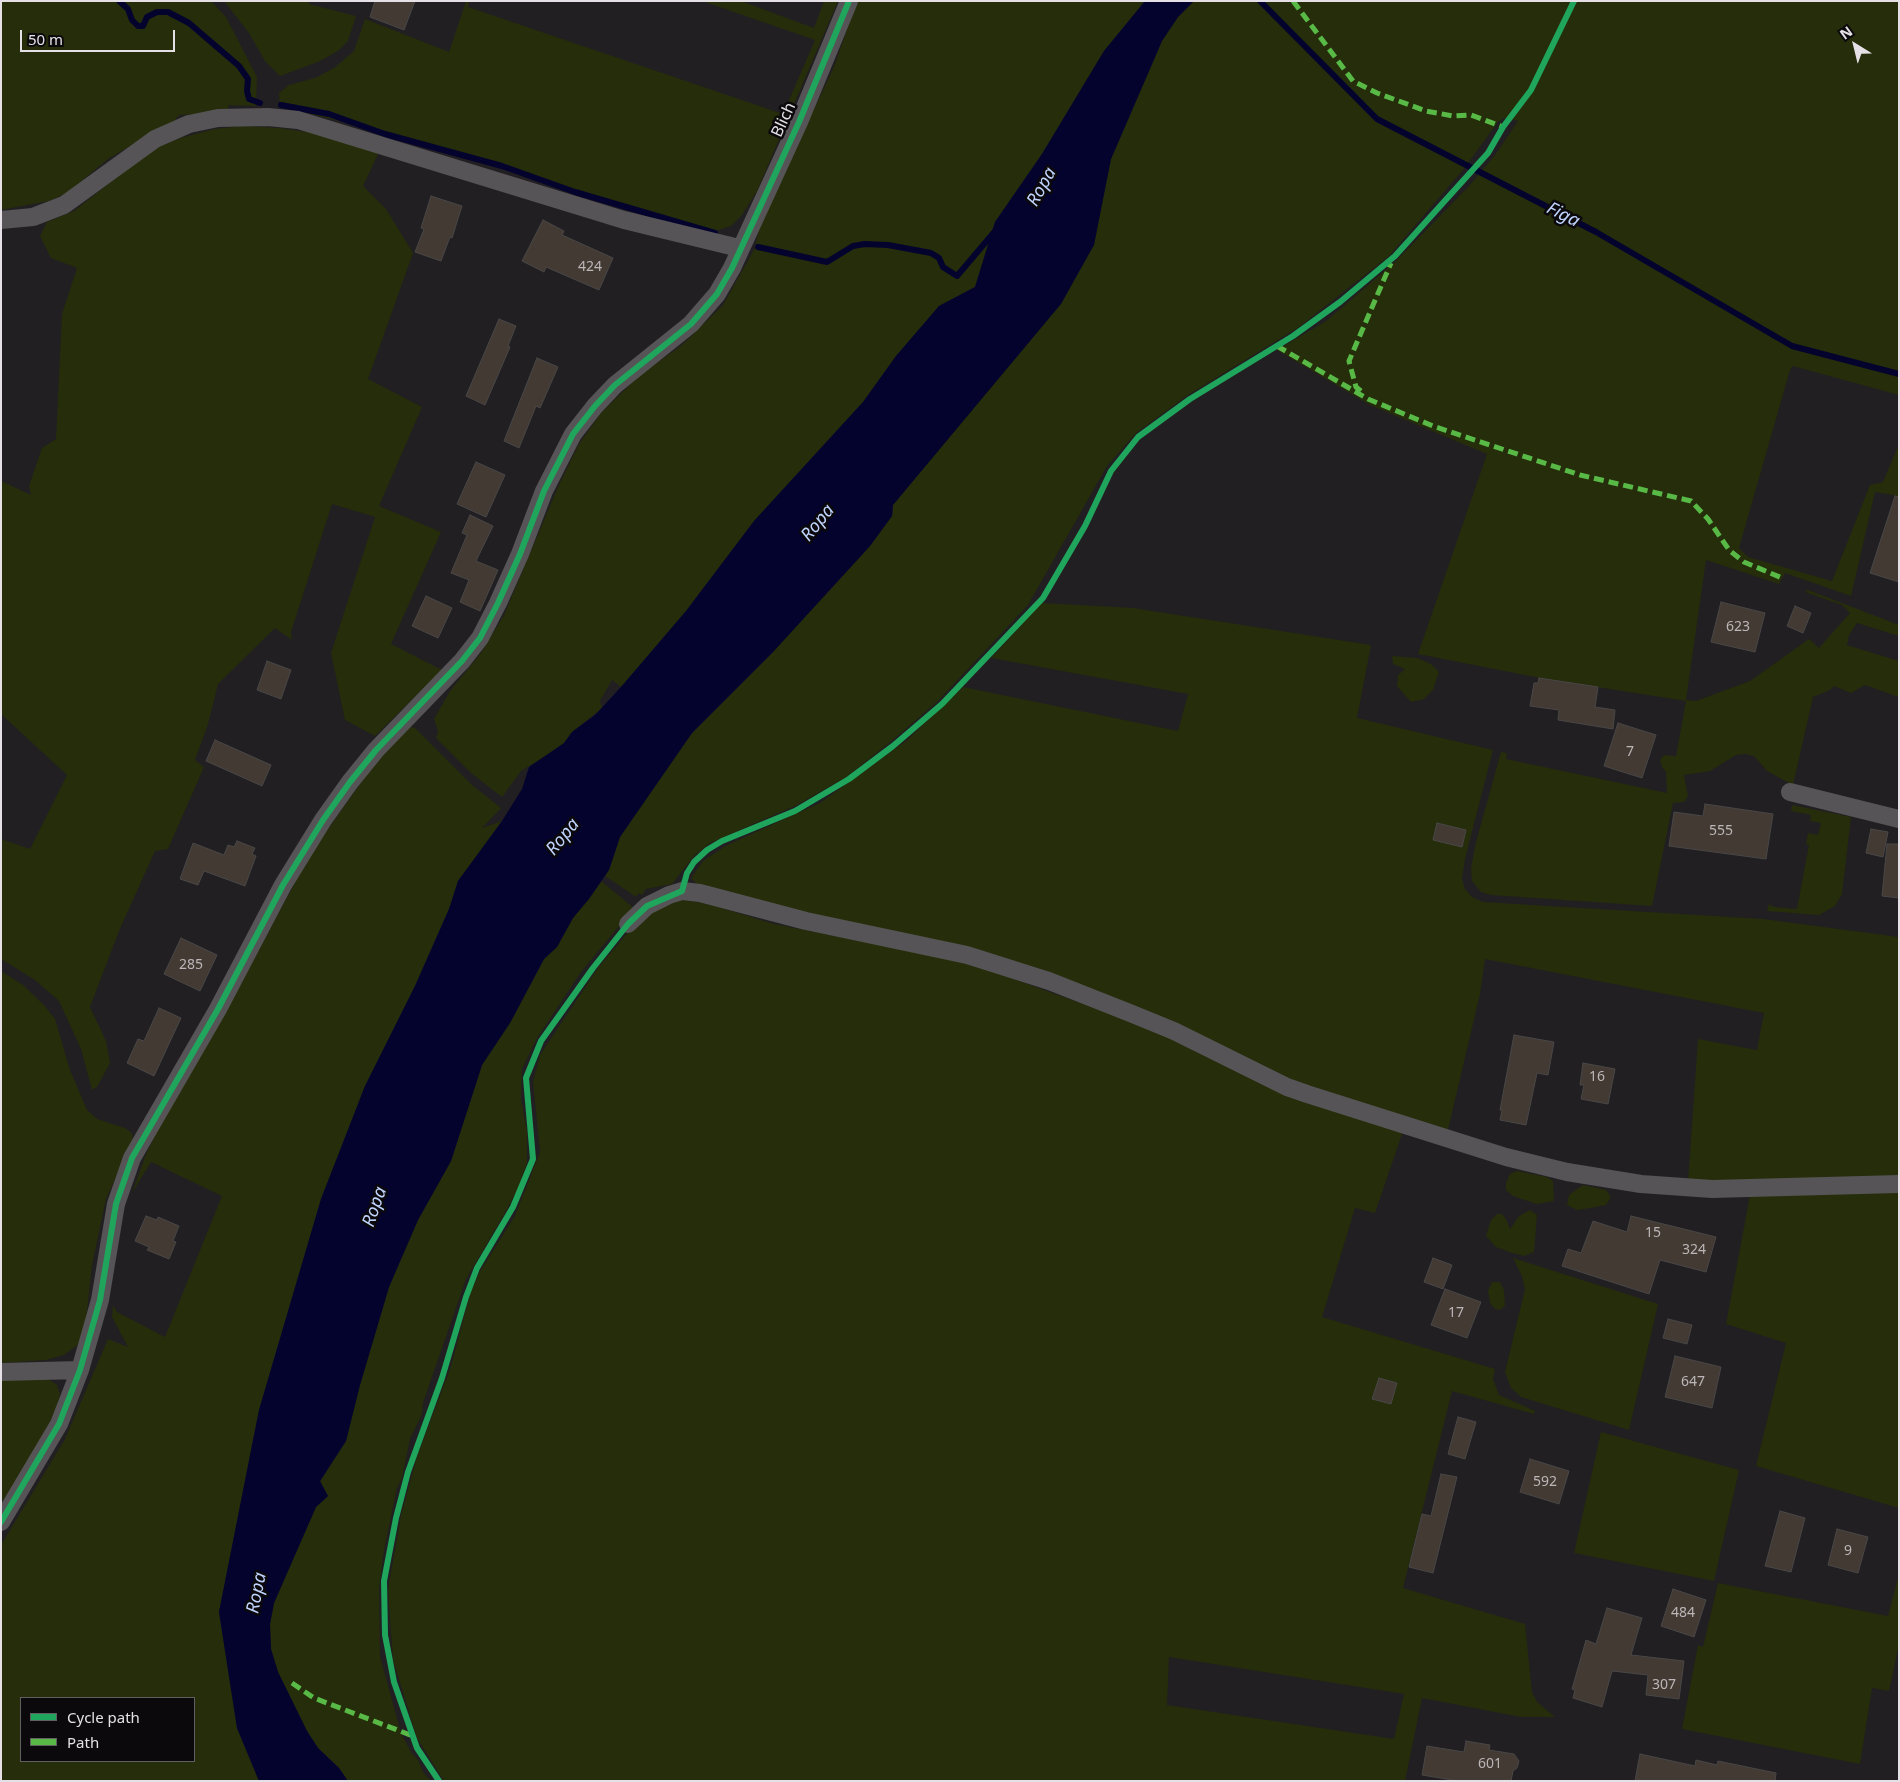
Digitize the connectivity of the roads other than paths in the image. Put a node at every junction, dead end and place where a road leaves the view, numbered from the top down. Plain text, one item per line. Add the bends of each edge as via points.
1 (849, 1) edge
2 (1, 220) edge
3 (739, 248) junction
4 (1790, 792) dead end
5 (1899, 819) edge
6 (628, 924) dead end
7 (1899, 1184) edge
8 (80, 1370) junction
9 (1, 1372) edge
10 (1, 1522) edge

1 - 3 street, Blich via 799,122
2 - 3 street via 33,217 64,205 155,139 189,124 218,118 268,117 298,120 624,220
3 - 8 street, Blich via 717,294 695,320 615,385 573,434 544,491 502,595 480,638 350,782 283,885 218,1009 132,1158 116,1204 100,1300
4 - 5 street
6 - 7 street via 647,906 669,895 682,891 700,892 806,921 967,955 1049,982 1174,1031 1306,1094 1506,1157 1567,1172 1641,1184 1712,1189
8 - 9 street
8 - 10 street, Blich via 59,1424

